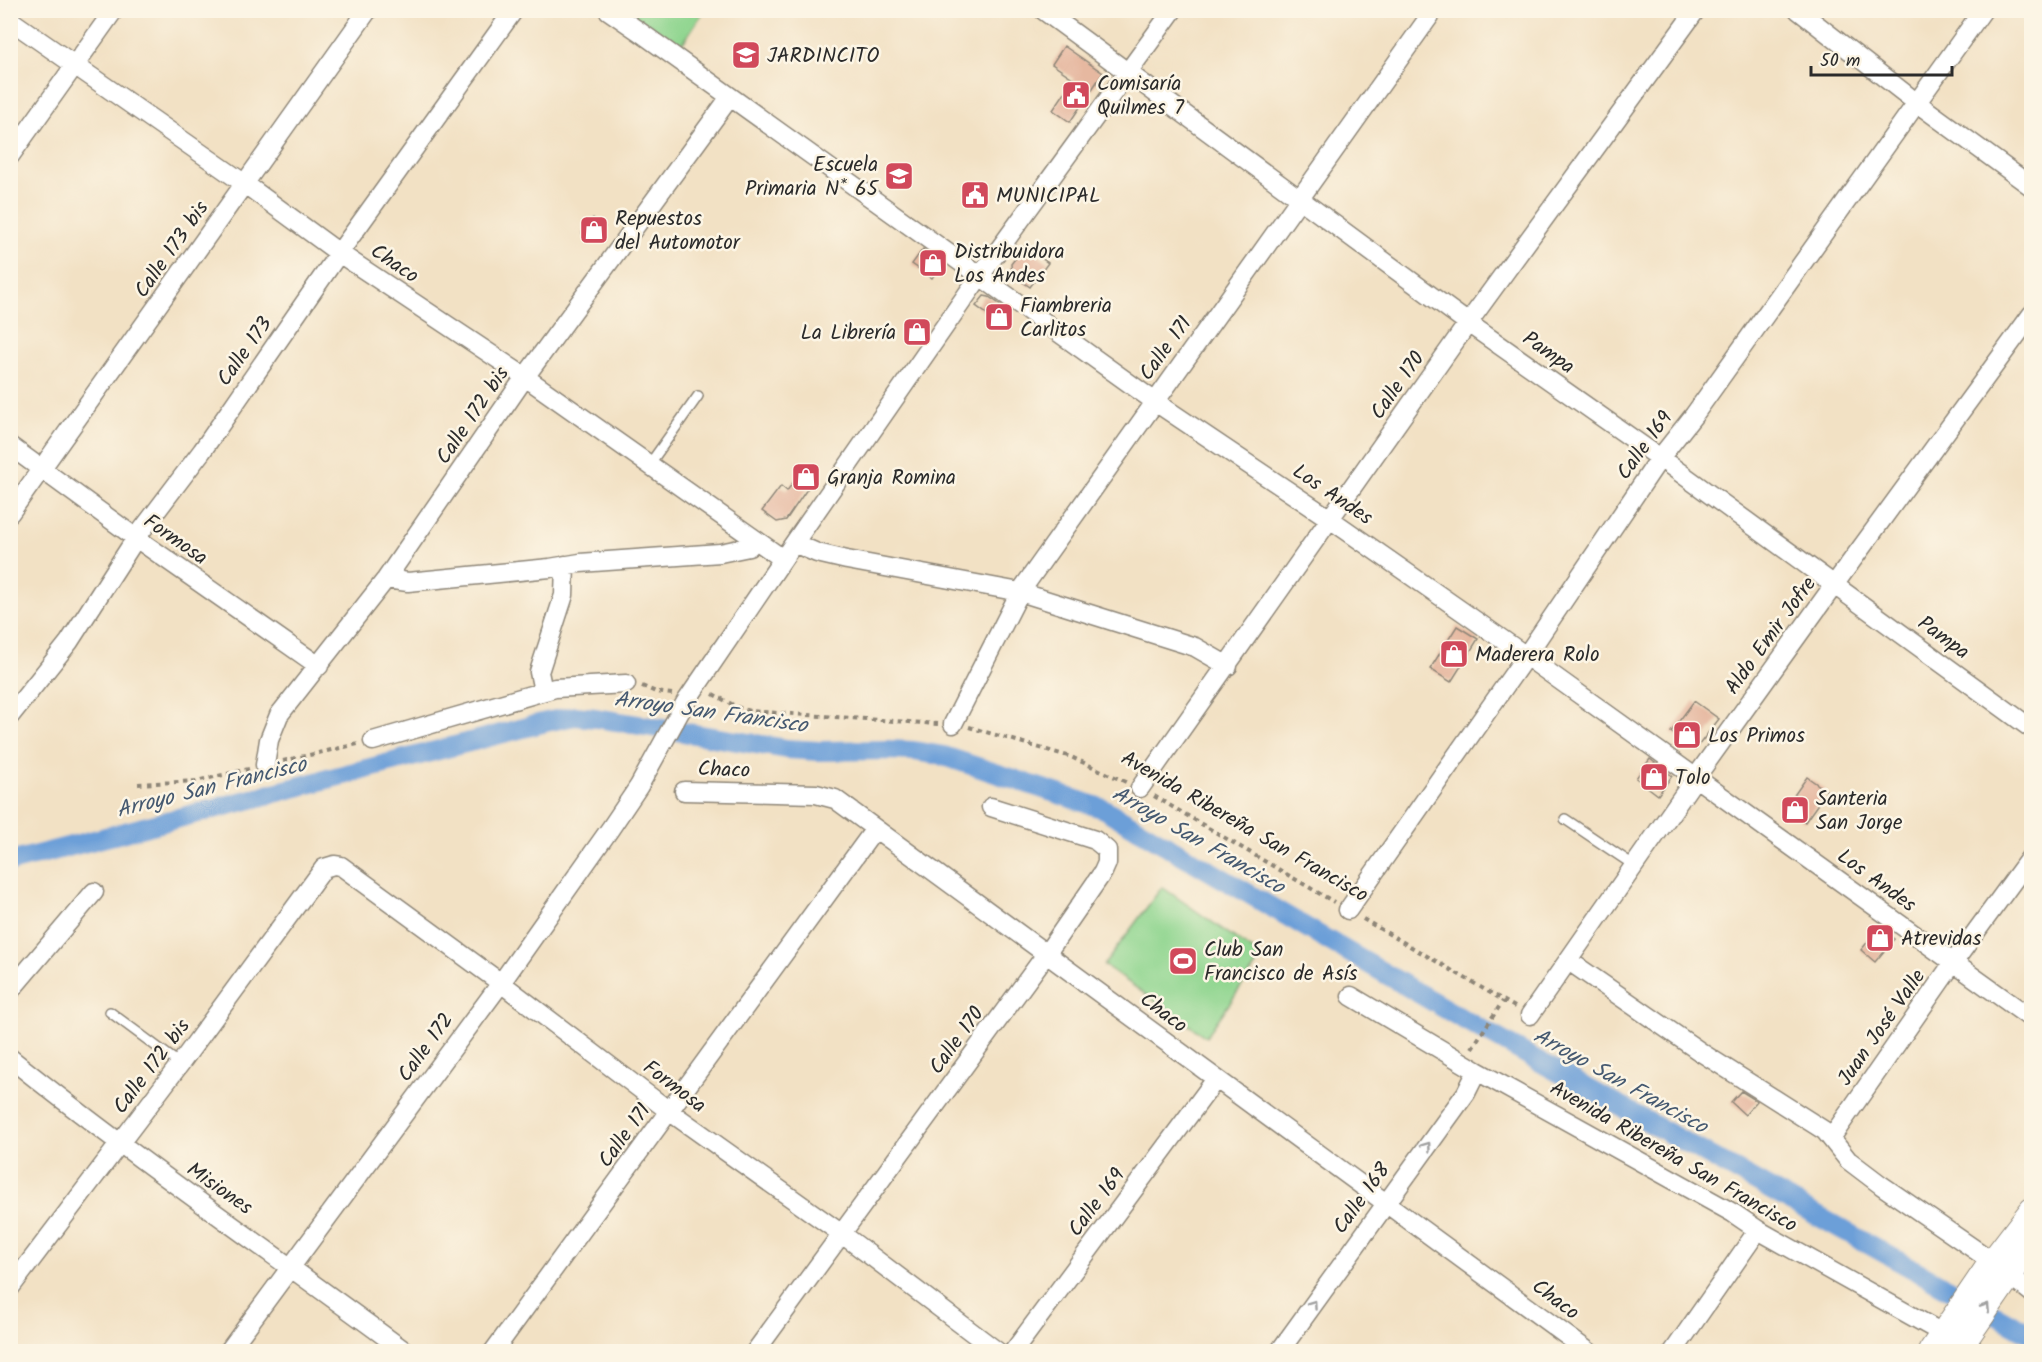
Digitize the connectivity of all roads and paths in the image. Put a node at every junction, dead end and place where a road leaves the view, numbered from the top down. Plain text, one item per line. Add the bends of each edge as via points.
1 (114, 10) edge
2 (368, 10) edge
3 (514, 10) edge
4 (608, 10) edge
5 (1043, 10) edge
6 (1173, 10) edge
7 (1434, 10) edge
8 (1695, 10) edge
9 (1798, 10) edge
10 (1983, 10) edge
11 (10, 20) edge
12 (75, 66) junction
13 (1129, 73) junction
14 (730, 97) junction
15 (1917, 103) junction
16 (10, 156) edge
17 (245, 184) junction
18 (2031, 187) edge
19 (1300, 198) junction
20 (339, 253) junction
21 (979, 277) junction
22 (2031, 314) edge
23 (1468, 323) junction
24 (525, 377) junction
25 (698, 396) dead end
26 (1154, 401) junction
27 (10, 446) edge
28 (1660, 458) junction
29 (649, 465) junction
30 (43, 469) junction
31 (10, 513) edge
32 (1330, 519) junction
33 (136, 538) junction
34 (756, 540) junction
35 (794, 543) junction
36 (783, 559) junction
37 (564, 565) junction
38 (387, 579) junction
39 (1834, 585) junction
40 (1020, 592) junction
41 (1526, 656) junction
42 (319, 666) junction
43 (1228, 666) junction
44 (626, 684) joint
45 (697, 685) junction
46 (543, 691) junction
47 (680, 699) junction
48 (10, 716) edge
49 (953, 724) junction
50 (2031, 729) edge
51 (373, 741) dead end
52 (265, 765) dead end
53 (1696, 777) junction
54 (1140, 788) junction
55 (684, 791) dead end
56 (991, 807) dead end
57 (1565, 819) dead end
58 (875, 829) junction
59 (2031, 855) edge
60 (1635, 866) junction
61 (324, 868) joint
62 (93, 892) dead end
63 (1348, 910) junction
64 (1047, 953) junction
65 (1569, 961) junction
66 (1953, 963) junction
67 (501, 983) junction
68 (10, 992) edge
69 (1351, 996) dead end
70 (1503, 1001) junction
71 (110, 1012) dead end
72 (1530, 1015) joint
73 (2031, 1019) edge
74 (1470, 1051) dead end
75 (10, 1058) edge
76 (180, 1064) junction
77 (1477, 1071) junction
78 (1216, 1079) junction
79 (669, 1111) junction
80 (1831, 1138) junction
81 (120, 1144) junction
82 (1386, 1201) junction
83 (2031, 1211) edge
84 (1758, 1230) junction
85 (842, 1234) junction
86 (2031, 1242) edge
87 (291, 1267) junction
88 (1998, 1272) junction
89 (10, 1288) edge
90 (2031, 1293) edge
91 (1955, 1342) edge
92 (228, 1352) edge
93 (406, 1352) edge
94 (493, 1352) edge
95 (755, 1352) edge
96 (998, 1352) edge
97 (1013, 1352) edge
98 (1279, 1352) edge
99 (1589, 1352) edge
100 (1674, 1352) edge

1 - 12 street
2 - 17 street, Calle 173 bis
3 - 20 street, Calle 173
4 - 14 street, Los Andes
5 - 13 street, Pampa
6 - 13 street, Calle 172
7 - 19 street, Calle 171
8 - 23 street, Calle 170
9 - 15 street
10 - 15 street, Calle 169
11 - 12 street, Chaco
12 - 16 street
12 - 17 street, Chaco
13 - 19 street, Pampa
13 - 21 street, Calle 172
14 - 21 street, Los Andes
14 - 24 street, Calle 172 bis
15 - 18 street
15 - 28 street, Calle 169
17 - 20 street, Chaco
17 - 30 street, Calle 173 bis
19 - 23 street, Pampa
19 - 26 street, Calle 171
20 - 24 street, Chaco
20 - 33 street, Calle 173 via 202,451
21 - 26 street, Los Andes
21 - 35 street, Calle 172
22 - 39 street, Aldo Emir Jofre
23 - 28 street, Pampa
23 - 32 street, Calle 170
24 - 29 street, Chaco
24 - 38 street, Calle 172 bis
25 - 29 lane
26 - 32 street, Los Andes
26 - 40 street, Calle 171
27 - 30 street, Formosa
28 - 39 street, Pampa
28 - 41 street, Calle 169
29 - 34 street, Chaco
30 - 31 street, Calle 173 bis
30 - 33 street, Formosa
32 - 41 street, Los Andes
32 - 43 street, Calle 170
33 - 42 street, Formosa
33 - 48 street, Calle 173 via 69,642
34 - 36 street, Chaco
34 - 37 street via 749,547 720,553
35 - 36 street, Calle 172
35 - 40 street via 847,560
36 - 45 street, Calle 172
37 - 38 street via 408,582
37 - 46 street via 564,595 539,672
38 - 42 street, Calle 172 bis
39 - 50 street, Pampa
39 - 53 street, Aldo Emir Jofre
40 - 43 street via 1195,647
40 - 49 street, Calle 171
41 - 53 street, Los Andes
41 - 63 street, Calle 169
42 - 52 street, Calle 172 bis via 275,723
43 - 54 street, Calle 170
44 - 46 street
44 - 47 path
45 - 47 street, Calle 172
45 - 49 path, Avenida Ribereña San Francisco via 749,711
46 - 51 street
47 - 67 street, Calle 172 via 651,764
49 - 54 path, Avenida Ribereña San Francisco via 1071,757
53 - 60 street, Aldo Emir Jofre
53 - 66 street, Los Andes
54 - 63 path, Avenida Ribereña San Francisco
55 - 58 street, Chaco via 825,795
56 - 64 street, Calle 170 via 1095,840 1107,849 1103,872
57 - 60 lane
58 - 64 street, Chaco
58 - 79 street, Calle 171
59 - 66 street, Juan José Valle
60 - 65 street, Aldo Emir Jofre
61 - 67 street, Formosa via 341,866
61 - 76 street, Calle 172 bis
62 - 68 street
63 - 70 path, Avenida Ribereña San Francisco
64 - 78 street, Chaco
64 - 85 street, Calle 170
65 - 72 street, Aldo Emir Jofre
65 - 80 street via 1702,1053 1826,1131
66 - 73 street, Los Andes
66 - 80 street, Juan José Valle
67 - 79 street, Formosa
67 - 87 street, Calle 172
69 - 77 street, Avenida Ribereña San Francisco
70 - 72 path, Avenida Ribereña San Francisco
70 - 74 path
71 - 76 lane
75 - 81 street, Misiones
76 - 81 street, Calle 172 bis
82 -> 77 street, Calle 168 via 1466,1093
77 - 84 street, Avenida Ribereña San Francisco via 1733,1212
78 - 82 street, Chaco
78 - 97 street, Calle 169
79 - 85 street, Formosa
79 - 94 street, Calle 171
80 - 88 street via 1848,1160
81 - 87 street, Misiones
81 - 89 street, Calle 172 bis
98 -> 82 street, Calle 168
82 - 99 street, Chaco
83 - 88 main road
84 - 91 street, Avenida Ribereña San Francisco
84 - 100 street
85 - 95 street, Calle 170
85 - 96 street, Formosa
86 - 88 main road
87 - 92 street, Calle 172
87 - 93 street, Misiones
88 - 90 street
88 - 91 main road

